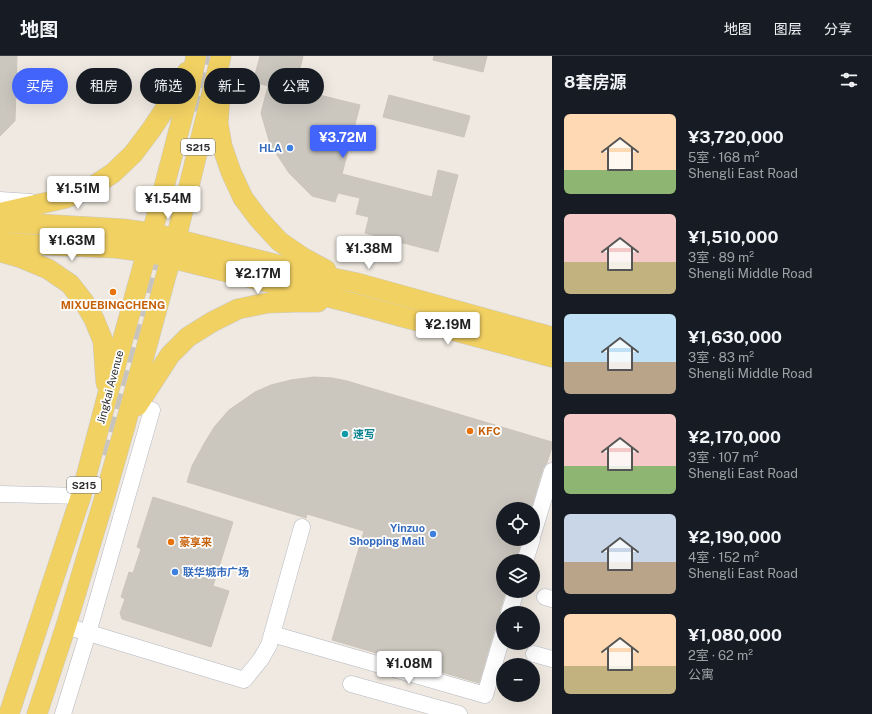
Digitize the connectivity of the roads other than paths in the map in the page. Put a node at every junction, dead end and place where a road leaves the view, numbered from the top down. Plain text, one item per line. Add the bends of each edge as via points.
1 (196, 56) edge
2 (222, 56) edge
3 (0, 200) edge
4 (45, 203) junction
5 (0, 213) edge
6 (0, 223) edge
7 (152, 233) junction
8 (0, 242) edge
9 (173, 248) junction
10 (0, 252) edge
11 (147, 252) junction
12 (357, 283) junction
13 (352, 303) junction
14 (552, 337) edge
15 (552, 357) edge
16 (107, 397) junction
17 (152, 410) dead end
18 (125, 426) junction
19 (552, 471) edge
20 (0, 494) edge
21 (81, 496) junction
22 (540, 511) edge
23 (302, 527) dead end
24 (66, 626) junction
25 (88, 633) junction
26 (272, 634) junction
27 (498, 650) edge
28 (534, 654) dead end
29 (552, 659) edge
30 (351, 684) dead end
31 (9, 714) edge
32 (37, 714) edge
33 (63, 714) edge
34 (459, 714) edge

1 - 4 main road via 167,106 133,154 113,173 89,189
1 - 7 main road, Jingkai Avenue / S215
2 - 9 main road, S215
2 - 12 main road via 218,123 222,146 243,198 279,241 324,269
3 - 4 street
4 - 5 main road
6 - 7 main road via 123,229
7 - 9 main road
7 - 11 main road, Jingkai Avenue / S215
8 - 11 main road
9 - 11 main road
9 - 12 main road
9 - 13 main road
9 - 18 main road, S215
10 - 16 main road via 48,269 70,284 84,302 103,341
11 - 16 main road, Jingkai Avenue / S215
12 - 14 main road
13 - 15 main road
13 - 18 main road via 267,303 238,309 212,322 188,337 170,355
16 - 21 main road, Jingkai Avenue / S215
17 - 25 street
18 - 24 main road, S215
19 - 22 street
20 - 21 street
21 - 31 main road, Jingkai Avenue / S215
23 - 26 street
24 - 25 street
24 - 32 main road, S215
25 - 26 street via 244,680 261,659
25 - 33 street
26 - 27 street via 485,696
28 - 29 street
30 - 34 street

